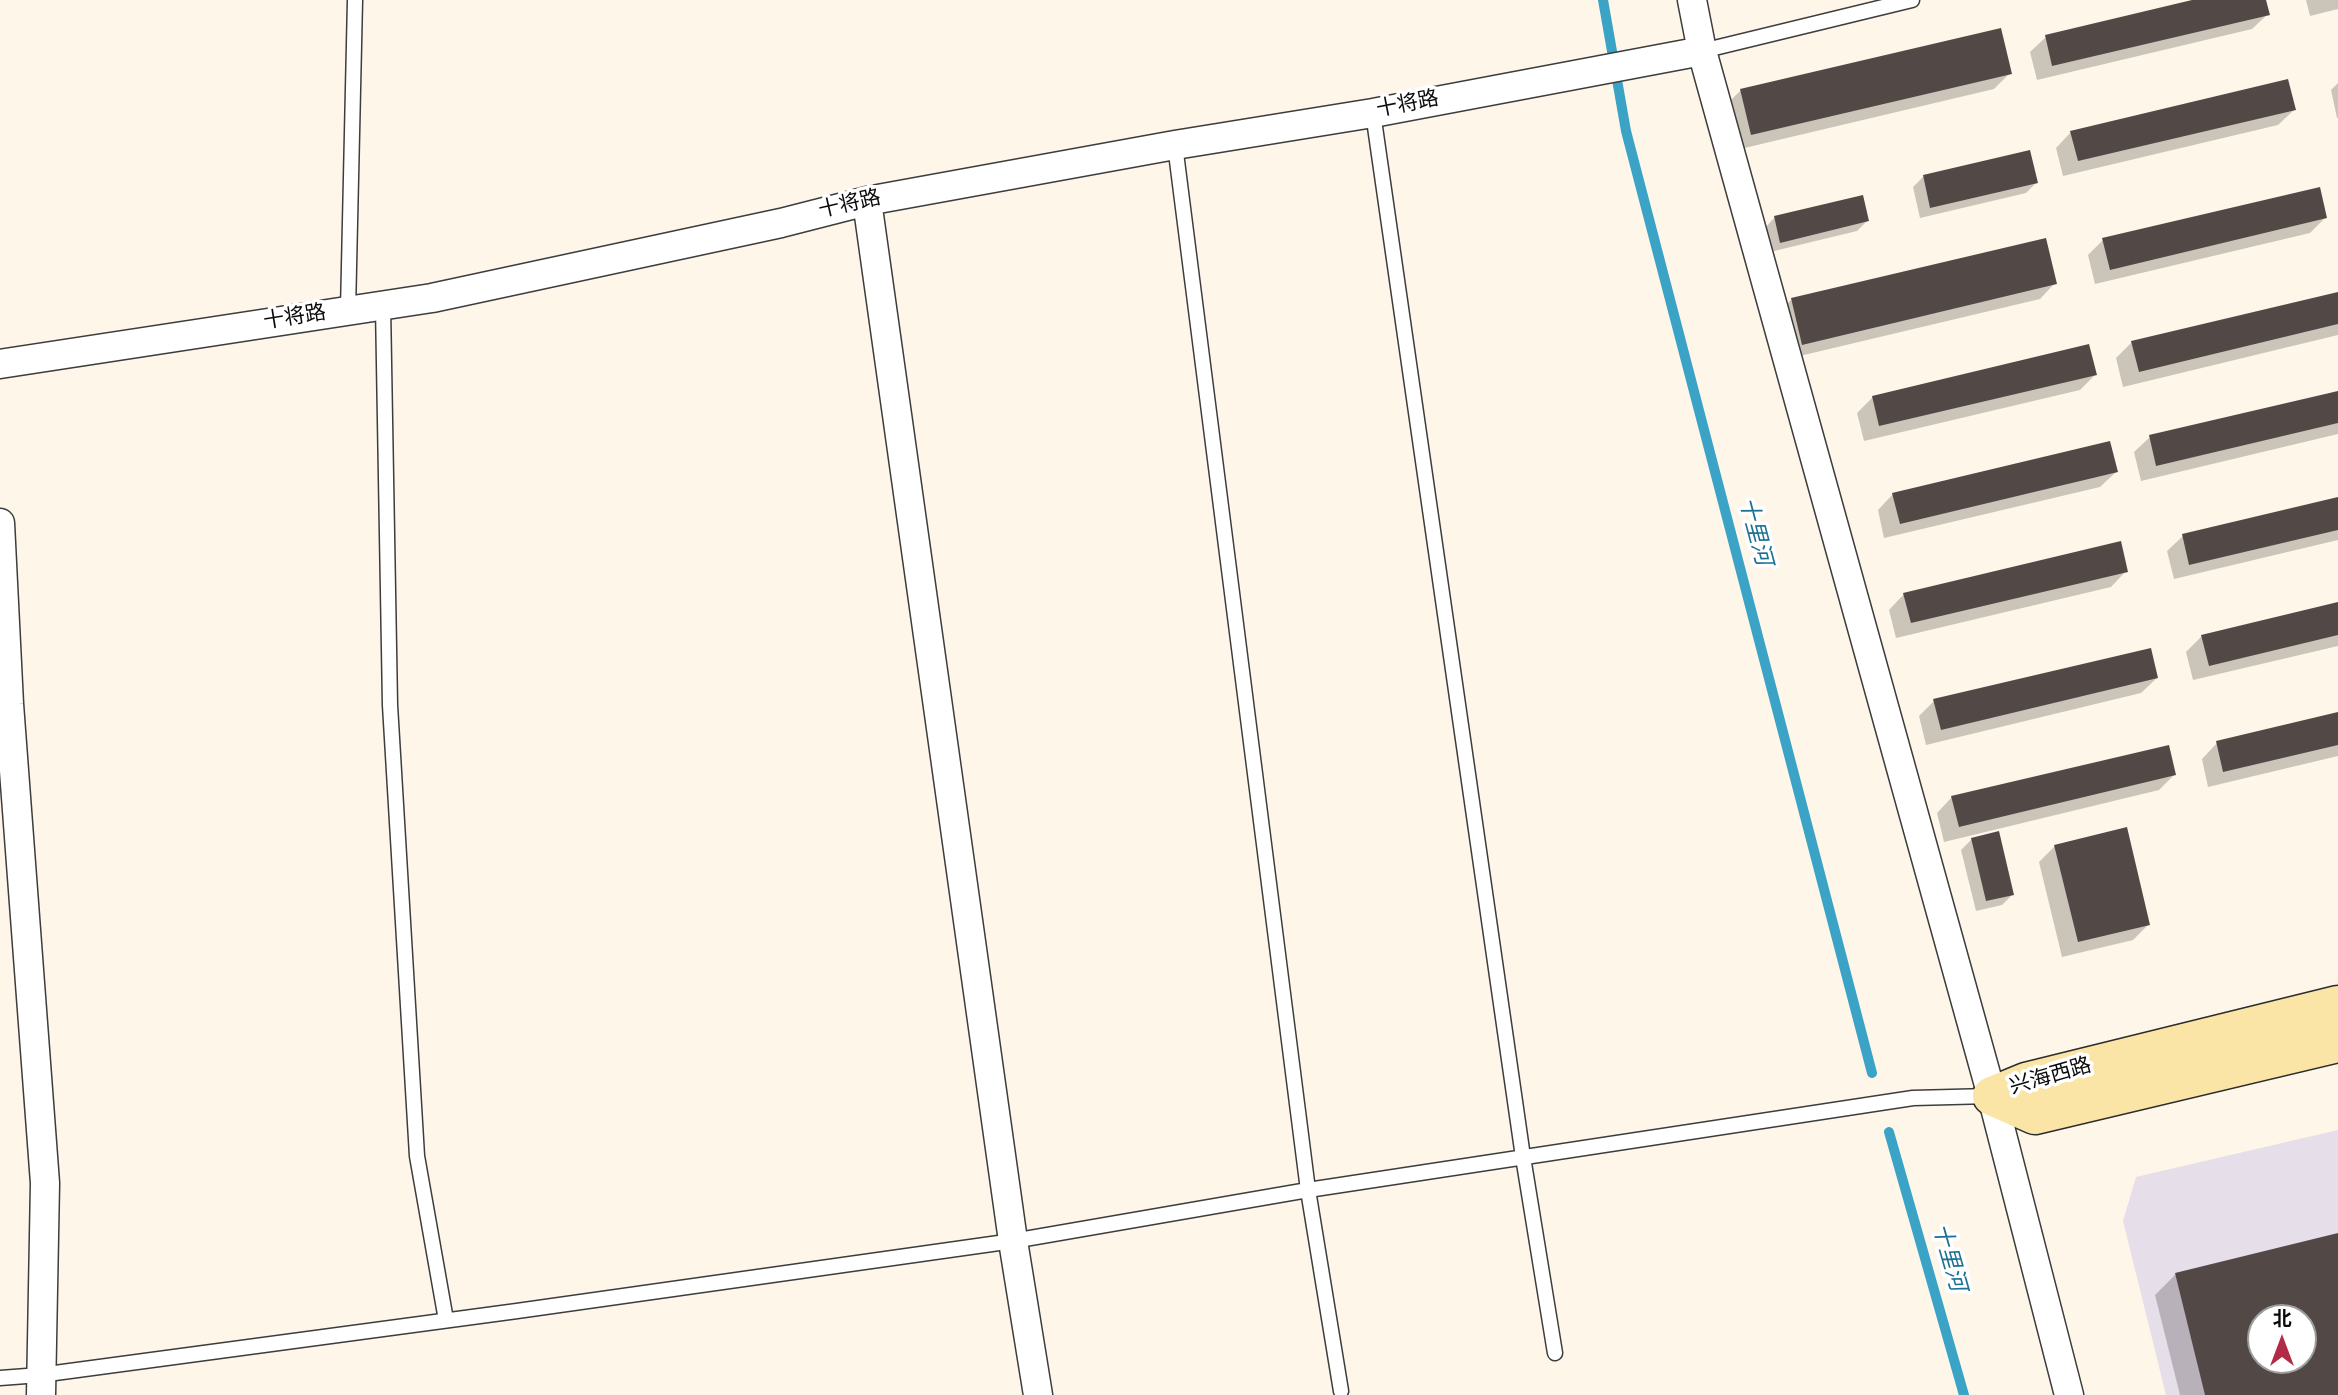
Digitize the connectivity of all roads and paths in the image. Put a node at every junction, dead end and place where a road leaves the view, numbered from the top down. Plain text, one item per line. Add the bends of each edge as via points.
1 (355, 0) edge
2 (1692, 0) edge
3 (1912, 0) edge
4 (1702, 51) junction
5 (1373, 113) junction
6 (1175, 145) junction
7 (867, 201) junction
8 (383, 306) junction
9 (348, 311) junction
10 (0, 364) edge
11 (0, 523) edge
12 (2338, 1005) edge
13 (2338, 1042) edge
14 (1992, 1096) junction
15 (1523, 1157) junction
16 (1308, 1190) junction
17 (1013, 1241) junction
18 (446, 1320) junction
19 (1555, 1353) dead end
20 (0, 1378) edge
21 (40, 1385) edge
22 (1341, 1391) dead end
23 (1038, 1395) edge
24 (2069, 1395) edge

1 - 9 lane
2 - 4 street
3 - 4 lane
4 - 5 street, 十将路
4 - 14 street
5 - 6 street, 十将路
5 - 15 lane
6 - 7 street, 十将路
6 - 16 lane
7 - 8 street, 十将路
7 - 17 street
8 - 9 street, 十将路
8 - 18 lane via 390,705 417,1156
9 - 10 street, 十将路
11 - 21 street via 45,1183
12 - 14 main road, 兴海西路 via 2026,1082
13 - 14 main road, 兴海西路 via 2035,1115
14 - 15 lane via 1913,1098
14 - 24 street
15 - 16 lane
15 - 19 lane
16 - 17 lane
16 - 22 lane
17 - 18 lane
17 - 23 street
18 - 21 lane
20 - 21 lane

